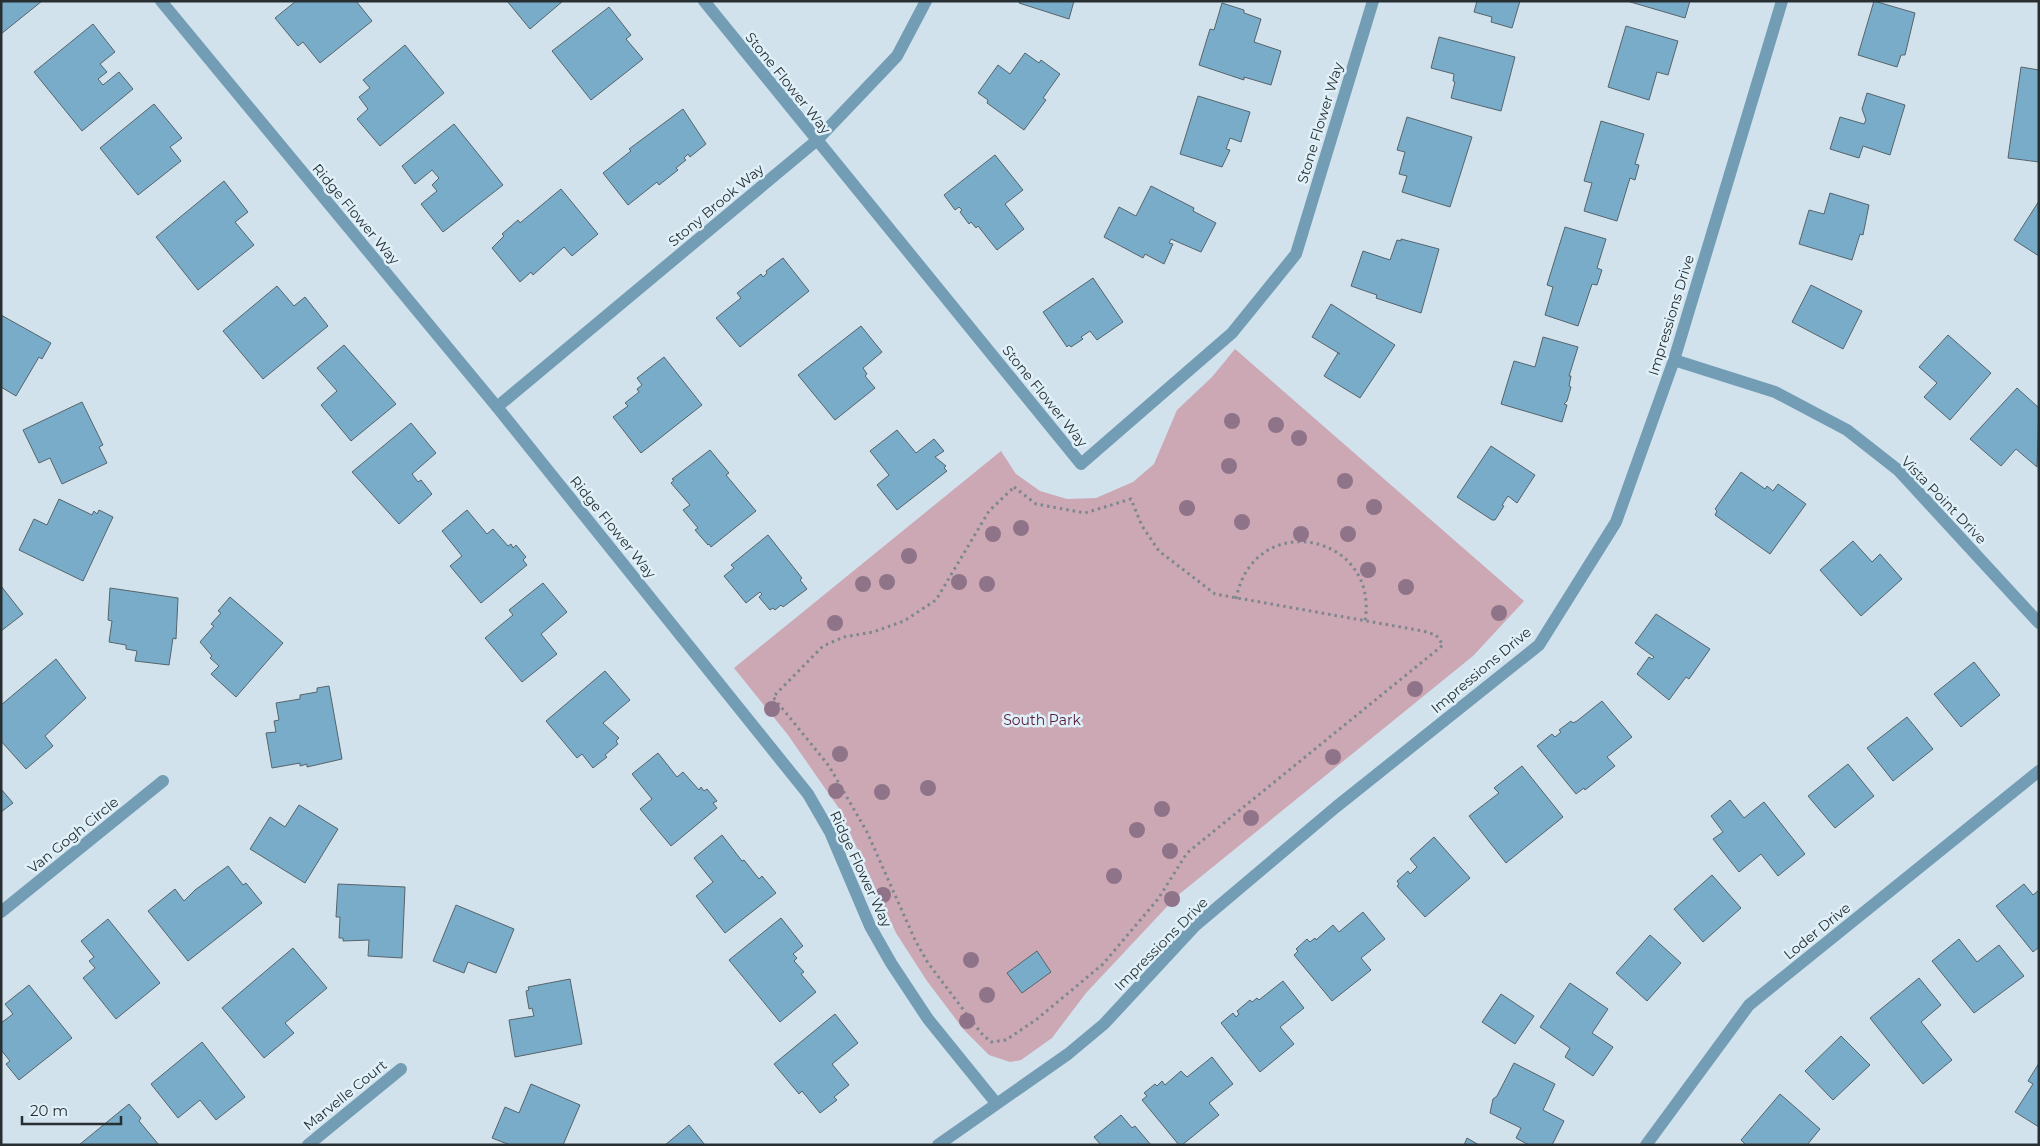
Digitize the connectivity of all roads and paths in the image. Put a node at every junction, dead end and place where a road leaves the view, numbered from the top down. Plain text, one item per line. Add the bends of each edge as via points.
1 (161, 1) edge
2 (704, 1) edge
3 (926, 1) edge
4 (1373, 1) edge
5 (1782, 1) edge
6 (816, 141) junction
7 (1674, 360) junction
8 (497, 407) junction
9 (1236, 599) junction
10 (1365, 621) junction
11 (2039, 623) edge
12 (2039, 772) edge
13 (163, 781) dead end
14 (1, 912) edge
15 (401, 1069) dead end
16 (996, 1103) junction
17 (308, 1145) edge
18 (938, 1145) edge
19 (1646, 1145) edge

1 - 8 street, Ridge Flower Way
2 - 6 street, Stone Flower Way
3 - 6 street, Stony Brook Way via 897,56
4 - 6 street, Stone Flower Way via 1296,254 1232,333 1081,464
5 - 7 street, Impressions Drive
6 - 8 street, Stony Brook Way
7 - 11 street, Vista Point Drive via 1775,392 1847,430 1898,470
7 - 16 street, Impressions Drive via 1616,522 1539,645 1336,807 1195,926 1104,1024 1068,1054
8 - 16 street, Ridge Flower Way via 808,794 830,832 870,926 891,963 928,1019
9 - 10 path
9 - 10 path via 1247,568 1269,547 1293,542 1328,546 1344,556 1358,573 1364,588
9 - 10 path via 1216,594 1159,550 1142,526 1131,499 1085,513 1036,504 1014,487 989,511 936,600 904,621 823,646 773,697 829,766 862,824 928,963 990,1042 1006,1040 1022,1030 1103,964 1158,899 1187,853 1443,645 1436,635 1423,631
12 - 19 street, Loder Drive via 1749,1005
13 - 14 street, Van Gogh Circle
15 - 17 street, Marvelle Court
16 - 18 street, Impressions Drive

